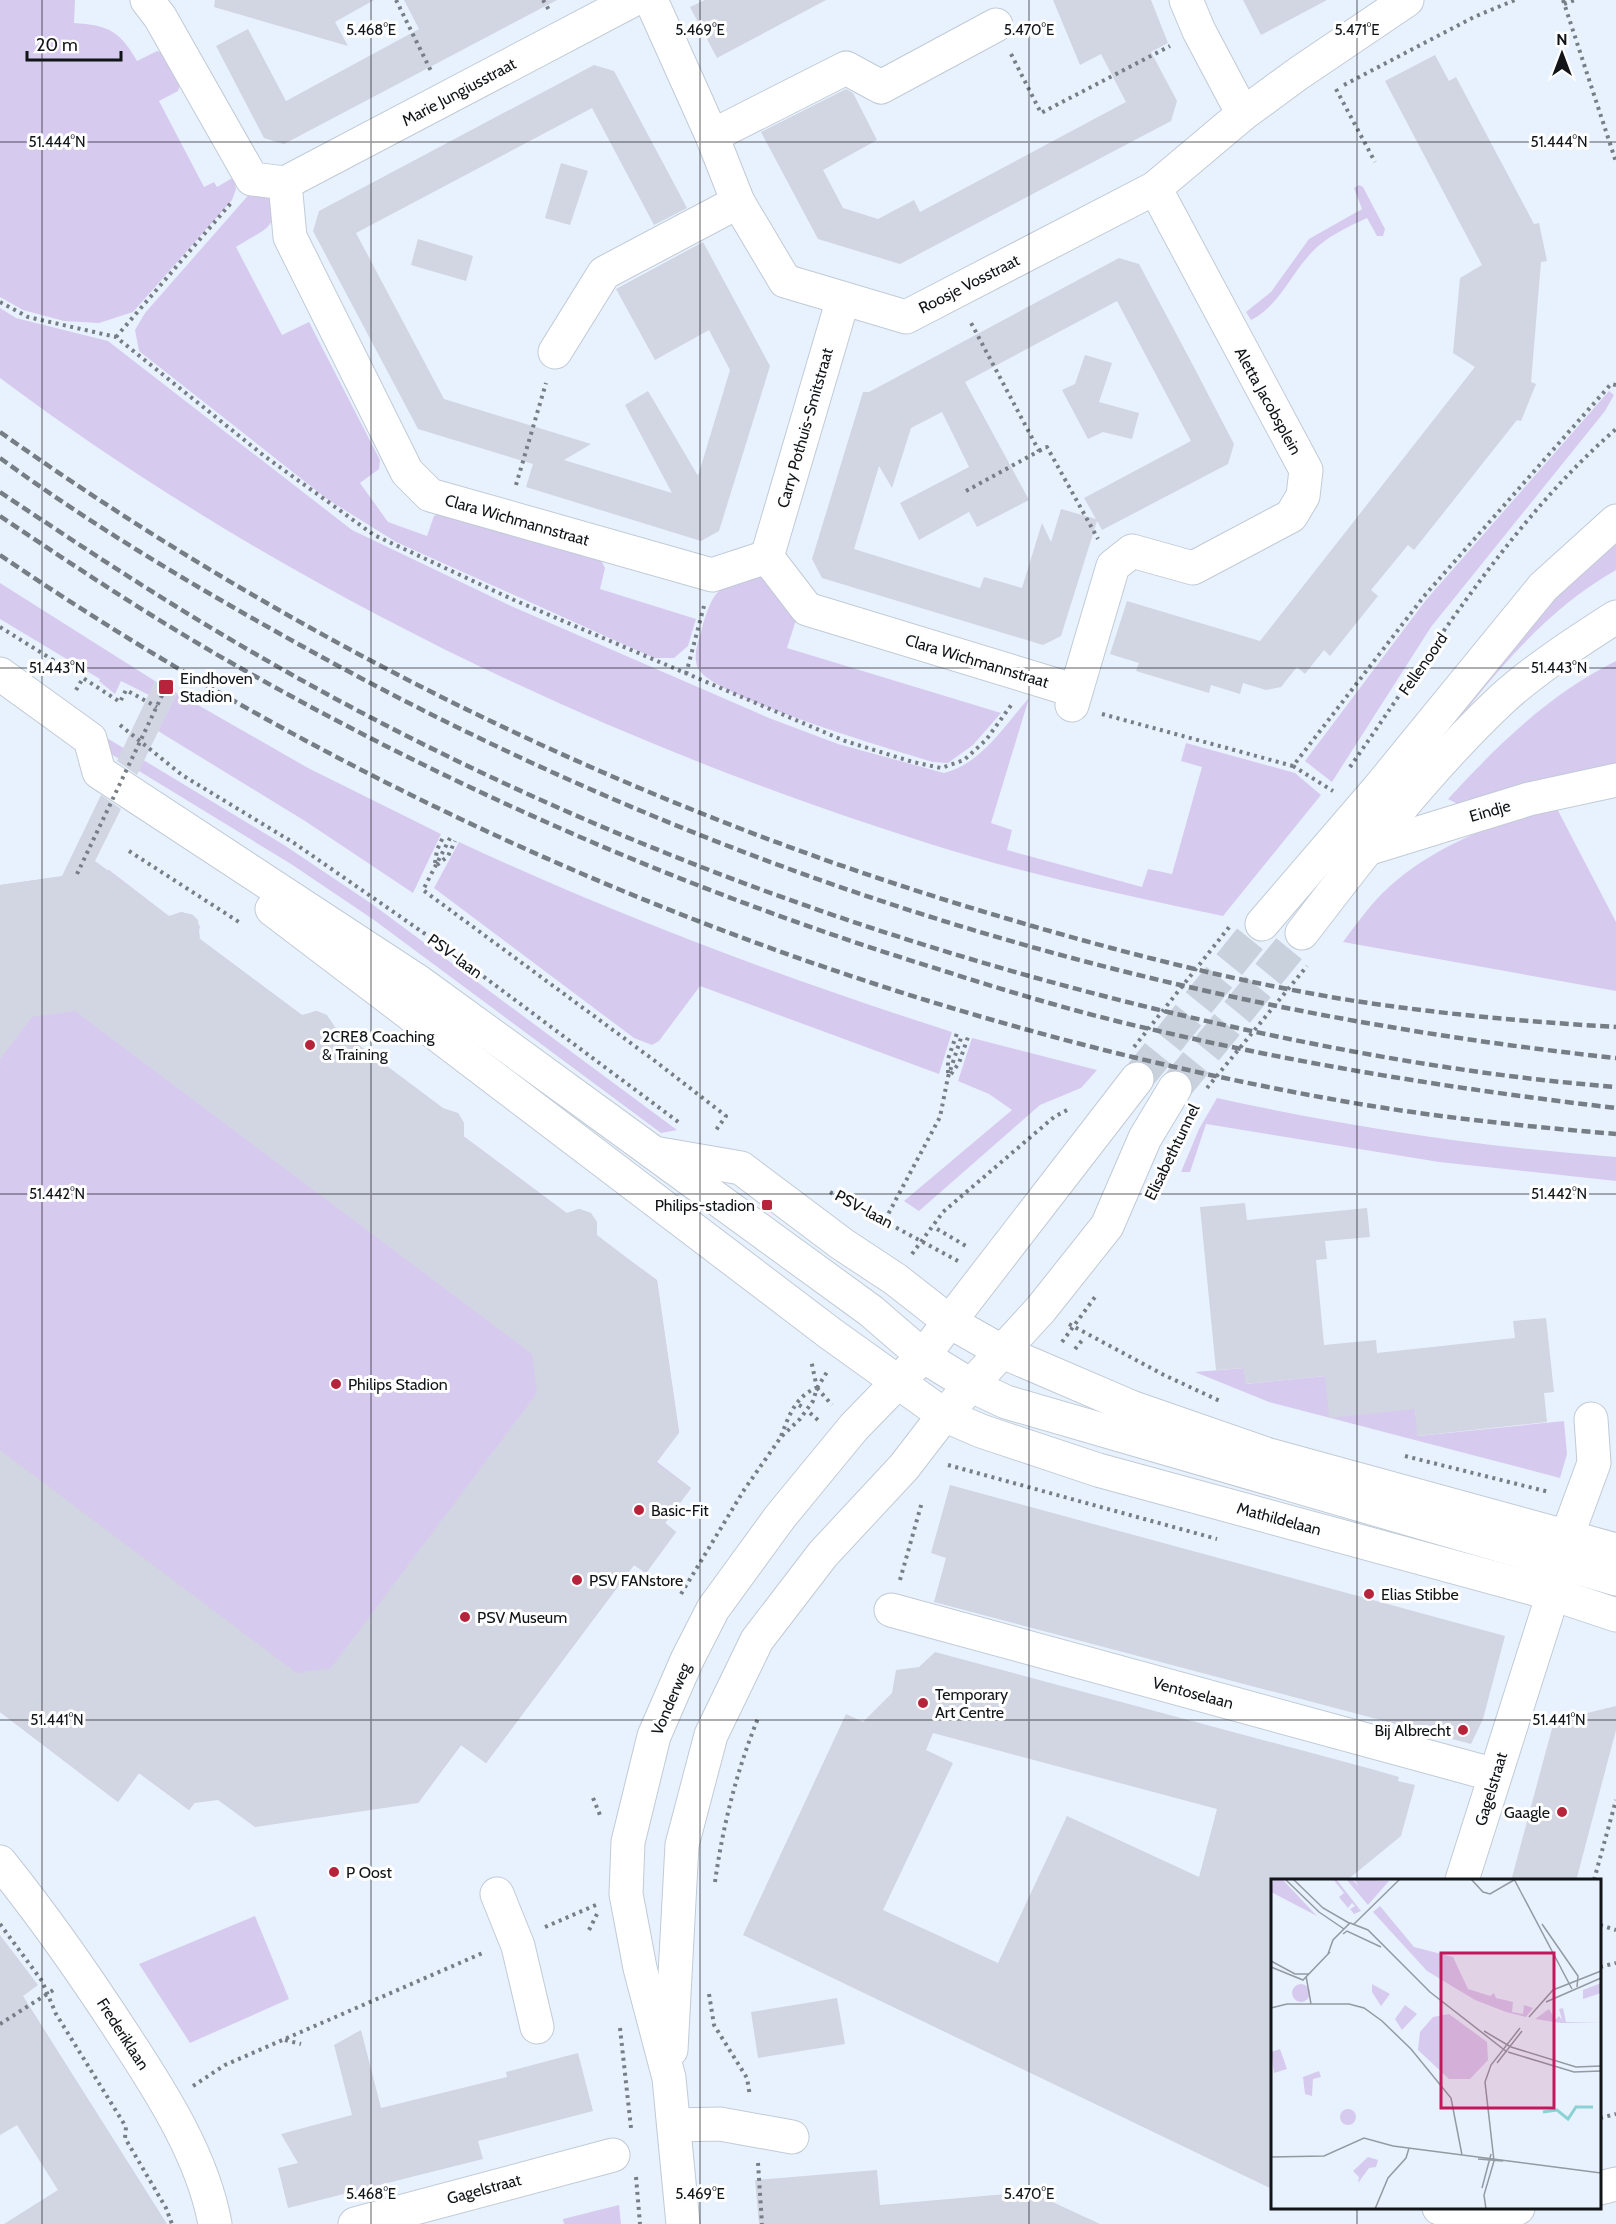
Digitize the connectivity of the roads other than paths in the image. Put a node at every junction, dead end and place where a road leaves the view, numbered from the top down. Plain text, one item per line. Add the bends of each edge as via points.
1 (147, 0) edge
2 (633, 0) edge
3 (651, 0) edge
4 (1186, 0) edge
5 (1407, 3) edge
6 (996, 25) road end
7 (1243, 114) junction
8 (712, 136) junction
9 (285, 183) junction
10 (1155, 188) junction
11 (738, 202) junction
12 (843, 299) junction
13 (555, 352) road end
14 (1616, 521) edge
15 (767, 557) junction
16 (1616, 617) edge
17 (0, 674) edge
18 (1074, 698) joint
19 (1616, 780) edge
20 (176, 822) junction
21 (1366, 849) junction
22 (1249, 921) tunnel mouth
23 (1307, 947) tunnel mouth
24 (1132, 1067) tunnel mouth
25 (1188, 1092) tunnel mouth
26 (654, 1153) junction
27 (950, 1323) junction
28 (1003, 1352) junction
29 (923, 1356) junction
30 (897, 1383) junction
31 (972, 1386) junction
32 (944, 1415) junction
33 (1591, 1419) dead end
34 (1562, 1550) junction
35 (1616, 1550) edge
36 (1616, 1579) edge
37 (1553, 1594) junction
38 (891, 1610) road end
39 (1616, 1615) edge
40 (1495, 1775) junction
41 (0, 1862) edge
42 (1463, 1879) edge
43 (497, 1894) dead end
44 (537, 2027) dead end
45 (669, 2078) junction
46 (674, 2125) junction
47 (792, 2137) dead end
48 (627, 2153) road end
49 (1616, 2184) edge
50 (1601, 2188) edge
51 (1423, 2209) edge
52 (1442, 2209) edge
53 (1514, 2209) edge
54 (215, 2224) edge
55 (355, 2224) edge
56 (683, 2224) edge
57 (1418, 2224) edge

1 - 9 street via 252,179
2 - 9 street, Marie Jungiusstraat
3 - 8 street, Roosje Vosstraat
4 - 7 street
5 - 7 street, Roosje Vosstraat
6 - 8 street via 881,87 846,69
7 - 10 street, Roosje Vosstraat
8 - 11 street, Roosje Vosstraat
9 - 15 street, Clara Wichmannstraat via 290,237 407,472 430,495 712,575
10 - 12 street, Roosje Vosstraat via 906,317
10 - 18 street, Aletta Jacobsplein via 1306,470 1303,496 1291,516 1193,568 1132,551 1113,566
11 - 12 street, Roosje Vosstraat via 785,281
11 - 13 street via 604,273
12 - 15 street, Carry Pothuis-Smitstraat
14 - 22 street via 1543,587 1378,789
15 - 18 street, Clara Wichmannstraat via 807,609 1027,676
16 - 21 street via 1503,699
17 - 20 street via 90,739 99,772
19 - 21 street, Eindje via 1529,799
20 - 26 street via 418,982
20 - 30 street via 243,888
21 - 23 street
24 - 27 street
25 - 28 street, Elisabethtunnel via 1145,1138 1107,1226
26 - 27 street via 741,1168
26 - 29 street via 871,1311
27 - 28 street
27 - 29 street, Vonderweg
28 - 31 street, Elisabethtunnel
28 - 34 street via 1131,1407
29 - 30 street, Vonderweg
29 - 31 street
30 - 32 street, Mathildelaan
30 - 45 street, Vonderweg via 854,1427 787,1508 713,1609 654,1736 628,1842 626,1894 640,1968
31 - 32 street, Vonderweg
31 - 34 street via 1040,1413
32 - 37 street, Mathildelaan via 1098,1470
32 - 45 street, Vonderweg via 904,1467 824,1554 757,1640 711,1735 682,1845
33 - 34 street via 1594,1463
34 - 35 street
34 - 36 street
37 - 39 street, Mathildelaan
37 - 40 street, Gagelstraat
38 - 40 street, Ventoselaan
40 - 42 street, Gagelstraat
41 - 54 street, Frederiklaan via 84,1973 166,2104 191,2152
43 - 44 street via 516,1939
45 - 46 street, Vonderweg
46 - 47 street via 720,2124
46 - 56 street, Vonderweg
48 - 55 street, Gagelstraat
49 - 50 street
51 - 57 street
52 - 53 street via 1482,2216

